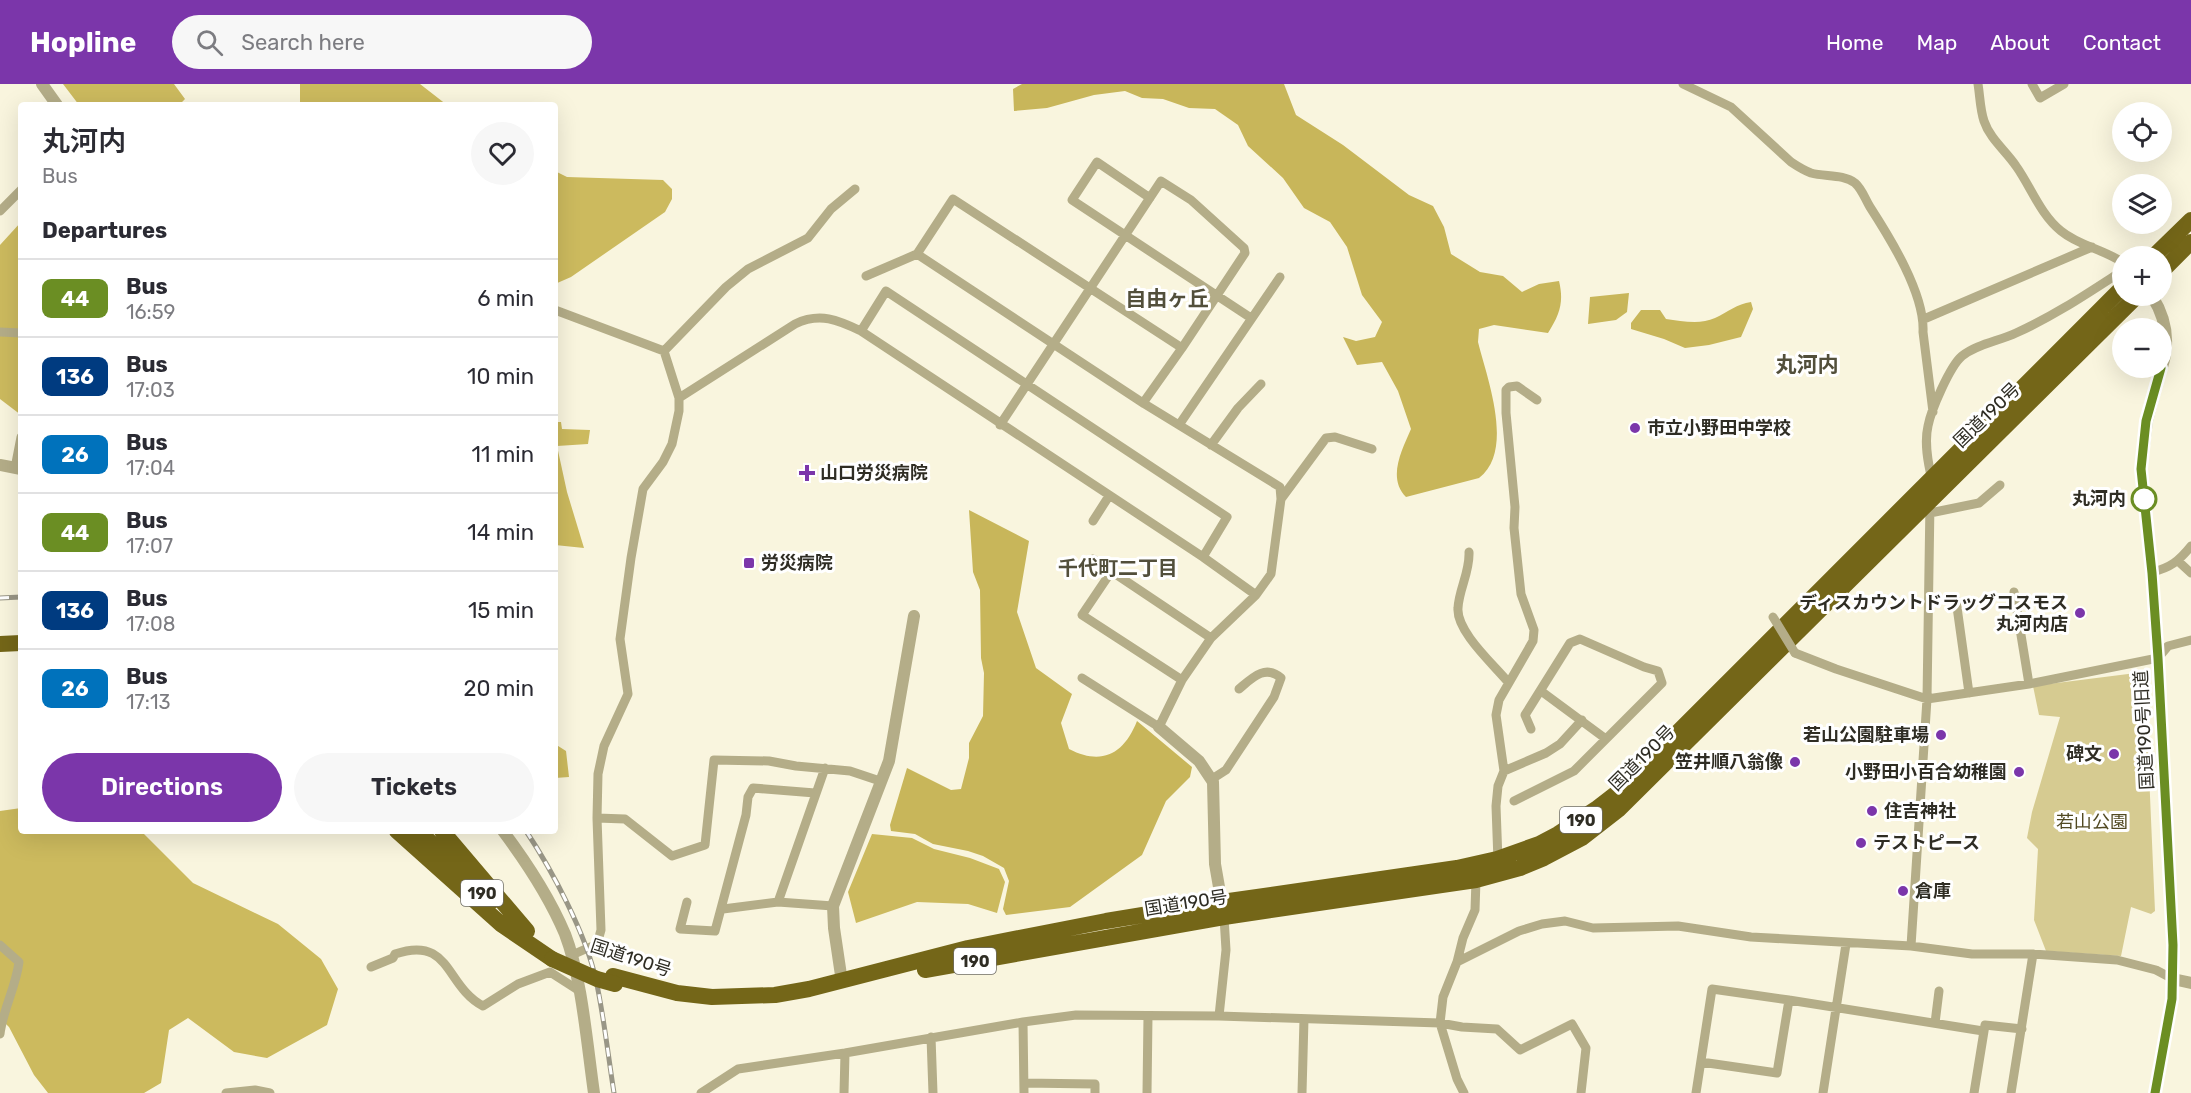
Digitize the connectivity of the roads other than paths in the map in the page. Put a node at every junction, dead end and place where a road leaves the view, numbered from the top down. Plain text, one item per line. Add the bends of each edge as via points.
1 (42, 84) edge
2 (1683, 84) edge
3 (1978, 84) edge
4 (2032, 84) edge
5 (2064, 84) edge
6 (55, 102) edge
7 (855, 189) dead end
8 (18, 193) edge
9 (1150, 198) junction
10 (0, 211) edge
11 (2191, 220) edge
12 (1124, 236) junction
13 (2191, 242) edge
14 (2164, 246) edge
15 (2092, 247) junction
16 (917, 254) junction
17 (2112, 257) edge
18 (2172, 261) edge
19 (866, 276) dead end
20 (1280, 277) dead end
21 (2112, 277) edge
22 (1089, 289) junction
23 (1217, 295) junction
24 (2112, 298) edge
25 (2127, 306) edge
26 (558, 311) edge
27 (1251, 318) junction
28 (1924, 319) junction
29 (861, 331) junction
30 (0, 332) edge
31 (18, 333) edge
32 (1054, 343) junction
33 (1182, 348) junction
34 (664, 351) junction
35 (2158, 378) edge
36 (1026, 383) junction
37 (1261, 384) dead end
38 (679, 398) junction
39 (1537, 400) dead end
40 (1143, 403) junction
41 (1933, 412) junction
42 (1179, 424) junction
43 (1000, 425) junction
44 (1211, 445) junction
45 (1372, 449) dead end
46 (0, 465) edge
47 (18, 469) edge
48 (1932, 479) junction
49 (2000, 485) dead end
50 (1109, 496) junction
51 (1281, 498) junction
52 (1930, 506) junction
53 (1093, 521) dead end
54 (2191, 546) edge
55 (1468, 552) dead end
56 (1203, 557) junction
57 (1093, 559) dead end
58 (2178, 561) junction
59 (1111, 572) junction
60 (2152, 573) junction
61 (2191, 573) edge
62 (2014, 592) dead end
63 (1256, 595) junction
64 (1956, 600) dead end
65 (914, 616) dead end
66 (1773, 617) dead end
67 (1211, 638) junction
68 (2191, 640) edge
69 (18, 643) edge
70 (0, 644) edge
71 (2158, 658) junction
72 (1082, 678) dead end
73 (1182, 680) junction
74 (1508, 682) junction
75 (2029, 684) junction
76 (1239, 688) dead end
77 (1541, 691) junction
78 (1969, 693) junction
79 (1927, 699) junction
80 (1582, 720) junction
81 (1159, 727) junction
82 (1531, 729) dead end
83 (1606, 739) junction
84 (825, 768) junction
85 (1504, 771) junction
86 (1212, 779) junction
87 (880, 781) junction
88 (815, 793) junction
89 (1514, 801) dead end
90 (597, 818) junction
91 (400, 834) edge
92 (423, 834) edge
93 (445, 834) edge
94 (505, 834) edge
95 (1499, 866) junction
96 (1476, 880) junction
97 (687, 902) dead end
98 (777, 902) junction
99 (833, 906) junction
100 (723, 909) junction
101 (1223, 909) junction
102 (527, 931) junction
103 (1846, 944) junction
104 (0, 945) edge
105 (1911, 946) junction
106 (552, 953) junction
107 (2033, 954) junction
108 (572, 955) junction
109 (1457, 962) junction
110 (371, 967) dead end
111 (2173, 979) junction
112 (842, 982) junction
113 (2191, 983) edge
114 (578, 990) junction
115 (1939, 991) dead end
116 (1789, 1000) junction
117 (1837, 1008) junction
118 (1148, 1016) junction
119 (1219, 1016) junction
120 (1304, 1019) junction
121 (1023, 1022) junction
122 (1440, 1023) junction
123 (1935, 1023) junction
124 (2022, 1029) junction
125 (1983, 1031) junction
126 (0, 1034) edge
127 (932, 1037) junction
128 (845, 1053) junction
129 (1701, 1062) junction
130 (1024, 1083) junction
131 (226, 1093) edge
132 (270, 1093) edge
133 (594, 1093) edge
134 (701, 1093) edge
135 (844, 1093) edge
136 (933, 1093) edge
137 (1024, 1093) edge
138 (1095, 1093) edge
139 (1148, 1093) edge
140 (1302, 1093) edge
141 (1464, 1093) edge
142 (1581, 1093) edge
143 (1696, 1093) edge
144 (1823, 1093) edge
145 (1974, 1093) edge
146 (2011, 1093) edge
147 (2155, 1093) edge

1 - 6 street
2 - 28 street via 1731,107 1802,169 1855,183 1908,274
3 - 15 street via 1984,122 2045,214 2060,230
4 - 5 street via 2040,98
7 - 34 street via 831,209 808,238 748,269
8 - 10 street
9 - 12 street
9 - 12 street via 1096,162 1072,200
9 - 23 street via 1161,181 1191,200 1244,248 1245,254
11 - 14 highway
12 - 22 street
12 - 23 street
13 - 18 highway
15 - 17 street
15 - 28 street
16 - 19 street
16 - 22 street via 953,199
16 - 32 street
20 - 27 street
21 - 41 street via 2054,314 1961,357
22 - 32 street
22 - 33 street
23 - 27 street
23 - 33 street
24 - 48 highway, 国道190号 / 190
25 - 52 highway, 国道190号 / 190
26 - 34 street
27 - 42 street
28 - 41 street
29 - 36 street via 886,291
29 - 38 street via 827,317 805,319
29 - 43 street
30 - 31 street
32 - 36 street
32 - 40 street
33 - 40 street
34 - 38 street
35 - 60 street, 国道190号旧道 via 2146,421 2141,469
36 - 43 street
36 - 56 street via 1227,517
37 - 44 street
38 - 90 street via 672,444 643,489 620,639 628,694 601,758
39 - 74 street via 1517,386 1506,390 1521,594 1534,630 1533,641
40 - 42 street
41 - 48 street via 1927,426 1927,463
42 - 44 street
43 - 50 street
44 - 51 street via 1280,487
45 - 51 street via 1335,437 1326,438
46 - 47 street
48 - 52 street
48 - 95 highway, 国道190号 / 190 via 1618,792 1558,834
49 - 52 street via 1979,503
50 - 53 street
50 - 56 street
51 - 63 street via 1271,574
52 - 79 street
52 - 95 highway, 国道190号 / 190 via 1618,810 1563,848 1528,864
54 - 58 street
55 - 74 street via 1469,566 1458,609 1460,625
56 - 63 street
57 - 59 street
58 - 60 street
58 - 61 street
59 - 67 street
59 - 73 street via 1082,615
60 - 71 street, 国道190号旧道
62 - 75 street
63 - 67 street
64 - 78 street
65 - 87 street via 894,737
66 - 79 street, bridge via 1795,653
67 - 73 street
68 - 71 street via 2168,646
69 - 70 highway
71 - 75 street
71 - 111 street, 国道190号旧道
72 - 81 street
73 - 81 street
74 - 85 street via 1496,715
75 - 78 street
76 - 86 street via 1263,672 1273,672 1281,678 1274,697 1226,770
77 - 80 street
77 - 82 street via 1525,715
77 - 83 street via 1570,642 1580,639 1658,671 1662,683
78 - 79 street
79 - 105 street
80 - 83 street
80 - 85 street via 1560,744
81 - 86 street via 1199,761
83 - 89 street via 1575,771
84 - 87 street
84 - 88 street
84 - 90 street via 714,760 705,845 672,856 626,819
85 - 95 street via 1496,806
86 - 101 street via 1215,864
87 - 99 street
88 - 98 street
88 - 100 street via 753,788
90 - 108 street via 600,939
91 - 106 highway via 502,924
92 - 102 highway, 国道190号 / 190
93 - 102 highway
94 - 108 street via 543,890
95 - 96 highway, 国道190号 / 190
95 - 101 highway, 国道190号 / 190 via 1457,868
96 - 101 highway, 国道190号 / 190
96 - 109 street via 1475,909
97 - 100 street via 680,929 715,932
98 - 99 street
98 - 100 street
99 - 112 street
101 - 112 highway, 国道190号 / 190 via 1106,921 968,948
101 - 119 street via 1226,950
102 - 106 highway, 国道190号 / 190
103 - 105 street
103 - 109 street via 1751,937 1678,926 1593,928 1565,921 1519,931
103 - 117 street
104 - 126 street via 19,962
105 - 107 street via 1972,954
106 - 112 highway, 国道190号 / 190 via 614,980 712,997 775,995
107 - 111 street via 2117,960 2156,970
107 - 124 street
108 - 114 street
109 - 122 street via 1443,997
110 - 114 street via 411,948 430,951 472,1000 483,1006 518,984 550,972
111 - 113 street
111 - 147 street, 国道190号旧道
114 - 133 street
115 - 123 street
116 - 117 street
116 - 129 street via 1777,1073
116 - 129 street via 1712,989
117 - 123 street
117 - 144 street
118 - 119 street
118 - 121 street via 1076,1015
118 - 139 street
119 - 120 street
120 - 122 street
120 - 140 street
121 - 127 street
121 - 130 street
122 - 141 street
122 - 142 street via 1497,1029 1520,1050 1572,1024 1586,1048
123 - 125 street
124 - 125 street via 1985,1025
124 - 146 street
125 - 145 street
127 - 128 street
127 - 136 street
128 - 134 street via 738,1069
128 - 135 street
129 - 143 street
130 - 137 street
130 - 138 street via 1095,1084
131 - 132 street

